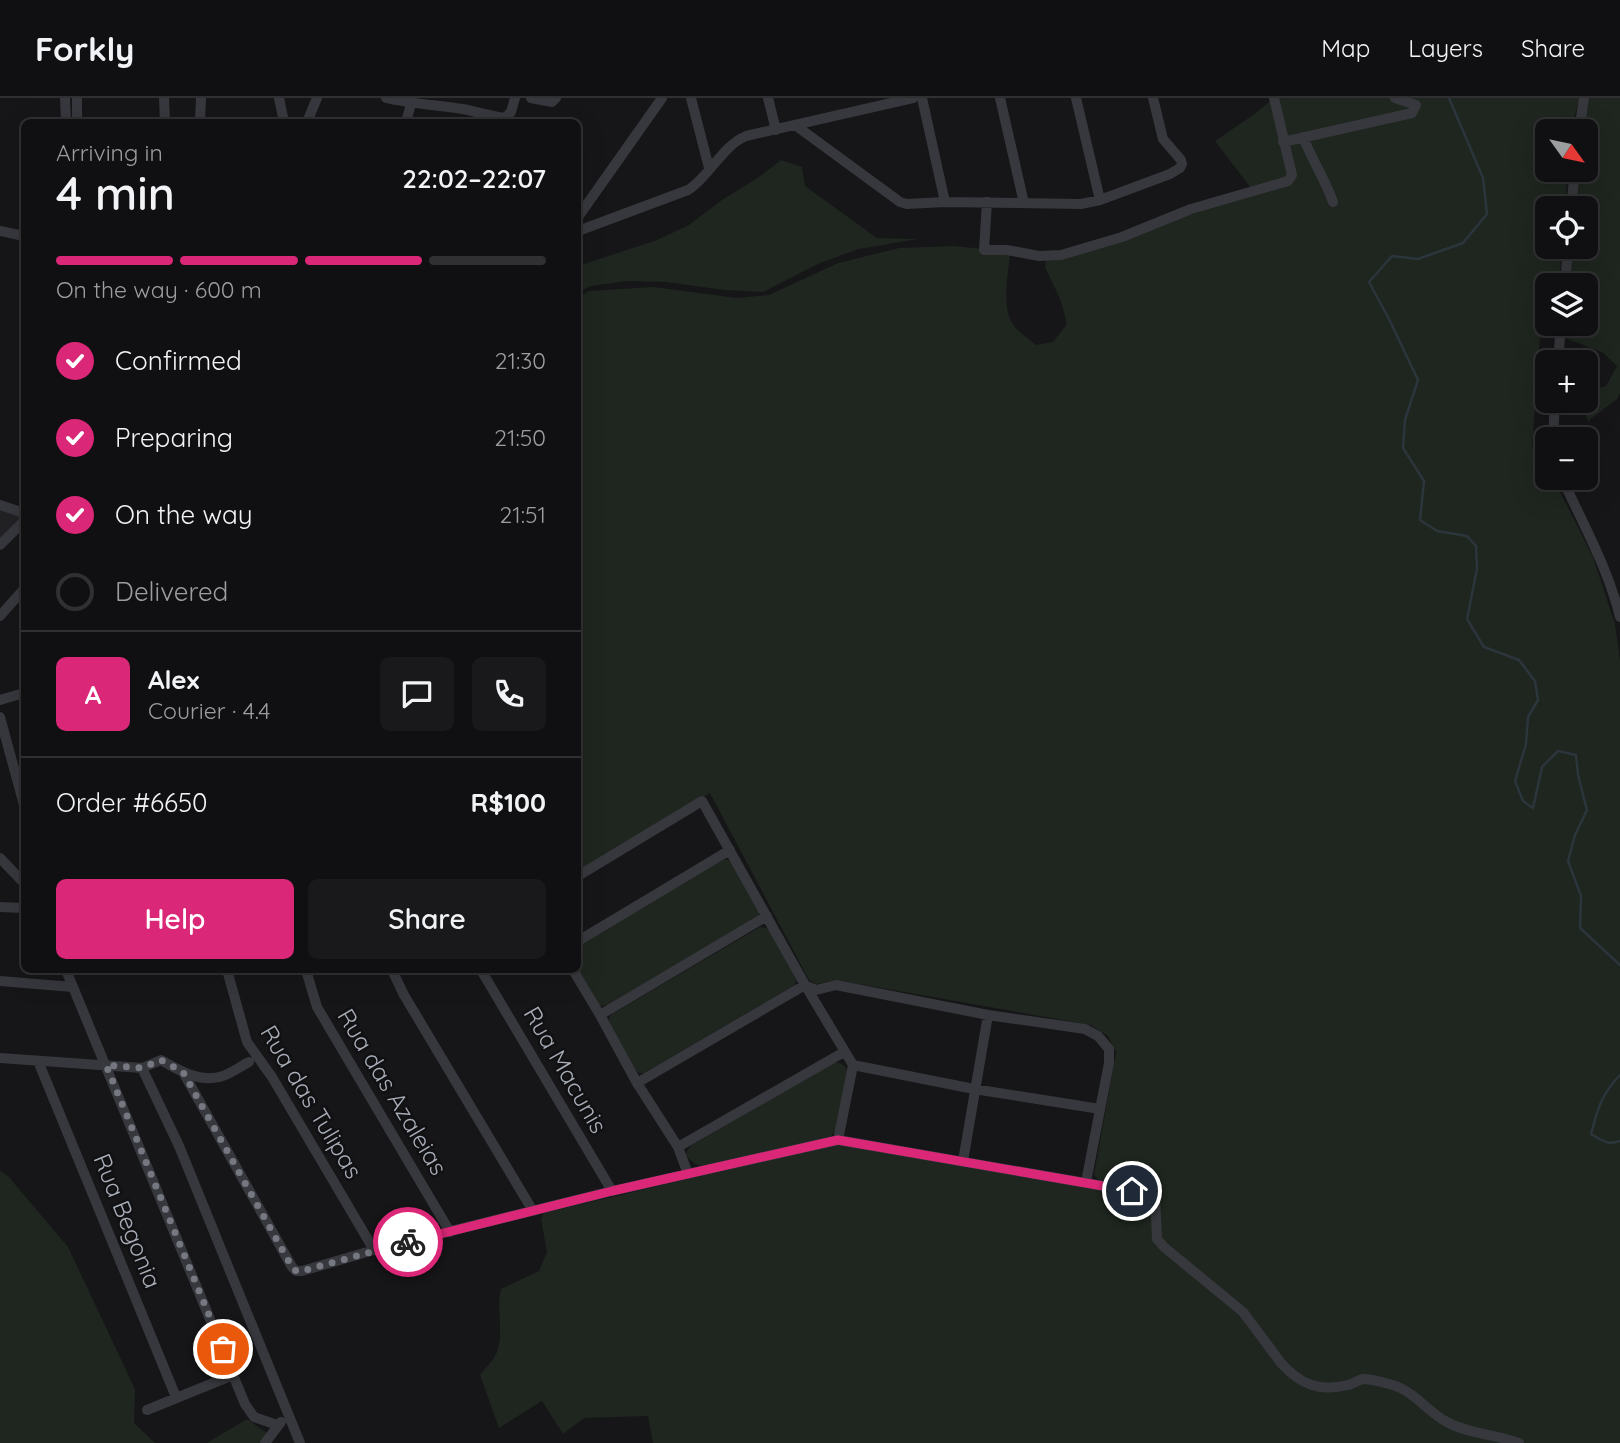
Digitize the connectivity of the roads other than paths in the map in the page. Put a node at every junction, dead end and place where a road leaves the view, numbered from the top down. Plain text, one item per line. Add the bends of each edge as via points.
1 (65, 98) edge
2 (77, 98) edge
3 (164, 98) edge
4 (201, 98) edge
5 (279, 98) edge
6 (317, 98) edge
7 (386, 98) edge
8 (515, 98) edge
9 (531, 98) edge
10 (556, 98) edge
11 (662, 98) edge
12 (691, 98) edge
13 (768, 98) edge
14 (846, 98) edge
15 (913, 98) edge
16 (922, 98) edge
17 (1000, 98) edge
18 (1076, 98) edge
19 (1153, 98) edge
20 (1274, 98) edge
21 (1395, 98) edge
22 (1584, 98) edge
23 (442, 102) edge
24 (411, 104) junction
25 (849, 112) junction
26 (481, 118) edge
27 (66, 119) edge
28 (77, 119) edge
29 (165, 119) edge
30 (200, 119) edge
31 (283, 119) edge
32 (308, 119) edge
33 (407, 119) edge
34 (1581, 119) edge
35 (794, 124) junction
36 (776, 130) junction
37 (1303, 138) junction
38 (1283, 142) junction
39 (709, 169) junction
40 (1100, 200) junction
41 (945, 202) junction
42 (987, 202) junction
43 (1024, 202) junction
44 (1333, 202) dead end
45 (581, 213) edge
46 (581, 230) edge
47 (0, 231) edge
48 (21, 235) edge
49 (1568, 490) edge
50 (0, 505) edge
51 (21, 512) edge
52 (21, 524) edge
53 (0, 545) edge
54 (21, 592) edge
55 (0, 616) edge
56 (1620, 617) edge
57 (21, 694) edge
58 (0, 700) edge
59 (0, 717) edge
60 (21, 795) edge
61 (730, 850) junction
62 (0, 858) edge
63 (581, 874) edge
64 (21, 880) edge
65 (0, 907) edge
66 (21, 908) edge
67 (767, 916) junction
68 (581, 939) edge
69 (67, 973) edge
70 (227, 973) edge
71 (307, 973) edge
72 (385, 973) edge
73 (393, 973) edge
74 (483, 973) edge
75 (575, 973) edge
76 (0, 981) edge
77 (805, 985) junction
78 (73, 987) junction
79 (404, 995) junction
80 (600, 1015) junction
81 (988, 1015) junction
82 (844, 1052) junction
83 (0, 1058) edge
84 (38, 1060) junction
85 (249, 1062) dead end
86 (106, 1065) junction
87 (853, 1065) junction
88 (142, 1068) junction
89 (183, 1072) junction
90 (638, 1083) junction
91 (974, 1089) junction
92 (1100, 1109) junction
93 (838, 1140) junction
94 (678, 1147) junction
95 (963, 1161) junction
96 (688, 1174) junction
97 (1086, 1182) junction
98 (612, 1191) junction
99 (533, 1211) junction
100 (450, 1232) junction
101 (374, 1250) junction
102 (233, 1375) junction
103 (176, 1397) junction
104 (147, 1410) dead end
105 (289, 1415) junction
106 (277, 1425) junction
107 (265, 1443) edge
108 (300, 1443) edge
109 (1519, 1443) edge

1 - 27 street
2 - 28 street
3 - 29 street
4 - 30 street
5 - 31 street
6 - 32 street
7 - 24 street
8 - 26 street via 505,118
9 - 10 street via 552,102
11 - 45 street
12 - 39 street
13 - 36 street
14 - 25 street
15 - 25 street
16 - 41 street
17 - 43 street
18 - 40 street
19 - 40 street via 1163,139 1182,164 1175,172
20 - 38 street
21 - 37 street via 1416,105 1415,110
22 - 34 street
23 - 24 street
23 - 26 street
24 - 33 street
25 - 35 street
35 - 36 street
35 - 41 street via 900,202
36 - 39 street via 740,139
37 - 38 street
37 - 44 street
38 - 42 street via 1292,175 1288,181 1060,255 984,250
39 - 46 street via 688,190
40 - 43 street
41 - 42 street
42 - 43 street
47 - 48 street
49 - 56 street via 1603,563
50 - 51 street
52 - 53 street
54 - 55 street
57 - 58 street
59 - 60 street
61 - 63 street via 702,801
61 - 67 street
61 - 68 street
62 - 64 street
65 - 66 street
67 - 77 street
67 - 80 street
69 - 78 street
70 - 101 street, Rua das Tulipas via 247,1042
71 - 100 street, Rua das Azaleias via 317,1007
72 - 79 street
73 - 79 street
74 - 98 street, Rua Macunis
75 - 80 street
76 - 78 street
77 - 81 street via 816,990 836,985
77 - 82 street
77 - 90 street
78 - 86 street
79 - 99 street
80 - 90 street
81 - 91 street
81 - 92 street via 1084,1029 1098,1036 1109,1049
82 - 87 street
82 - 94 street
83 - 84 street
84 - 86 street
84 - 103 street, Rua Begonia
85 - 89 street via 220,1077
86 - 88 street
86 - 102 street
87 - 91 street
87 - 93 street
88 - 89 street via 161,1060
88 - 105 street via 179,1146
89 - 101 street via 296,1271
90 - 94 street
91 - 92 street
91 - 95 street
92 - 97 street
93 - 95 street
93 - 96 street
94 - 96 street
95 - 97 street
96 - 98 street
97 - 109 street via 1155,1195 1157,1239 1243,1312 1281,1363 1301,1380 1317,1388 1363,1379 1400,1387 1448,1423
98 - 99 street
99 - 100 street
100 - 101 street
102 - 103 street
102 - 106 street via 254,1417
103 - 104 street
105 - 106 street
105 - 108 street
106 - 107 street

